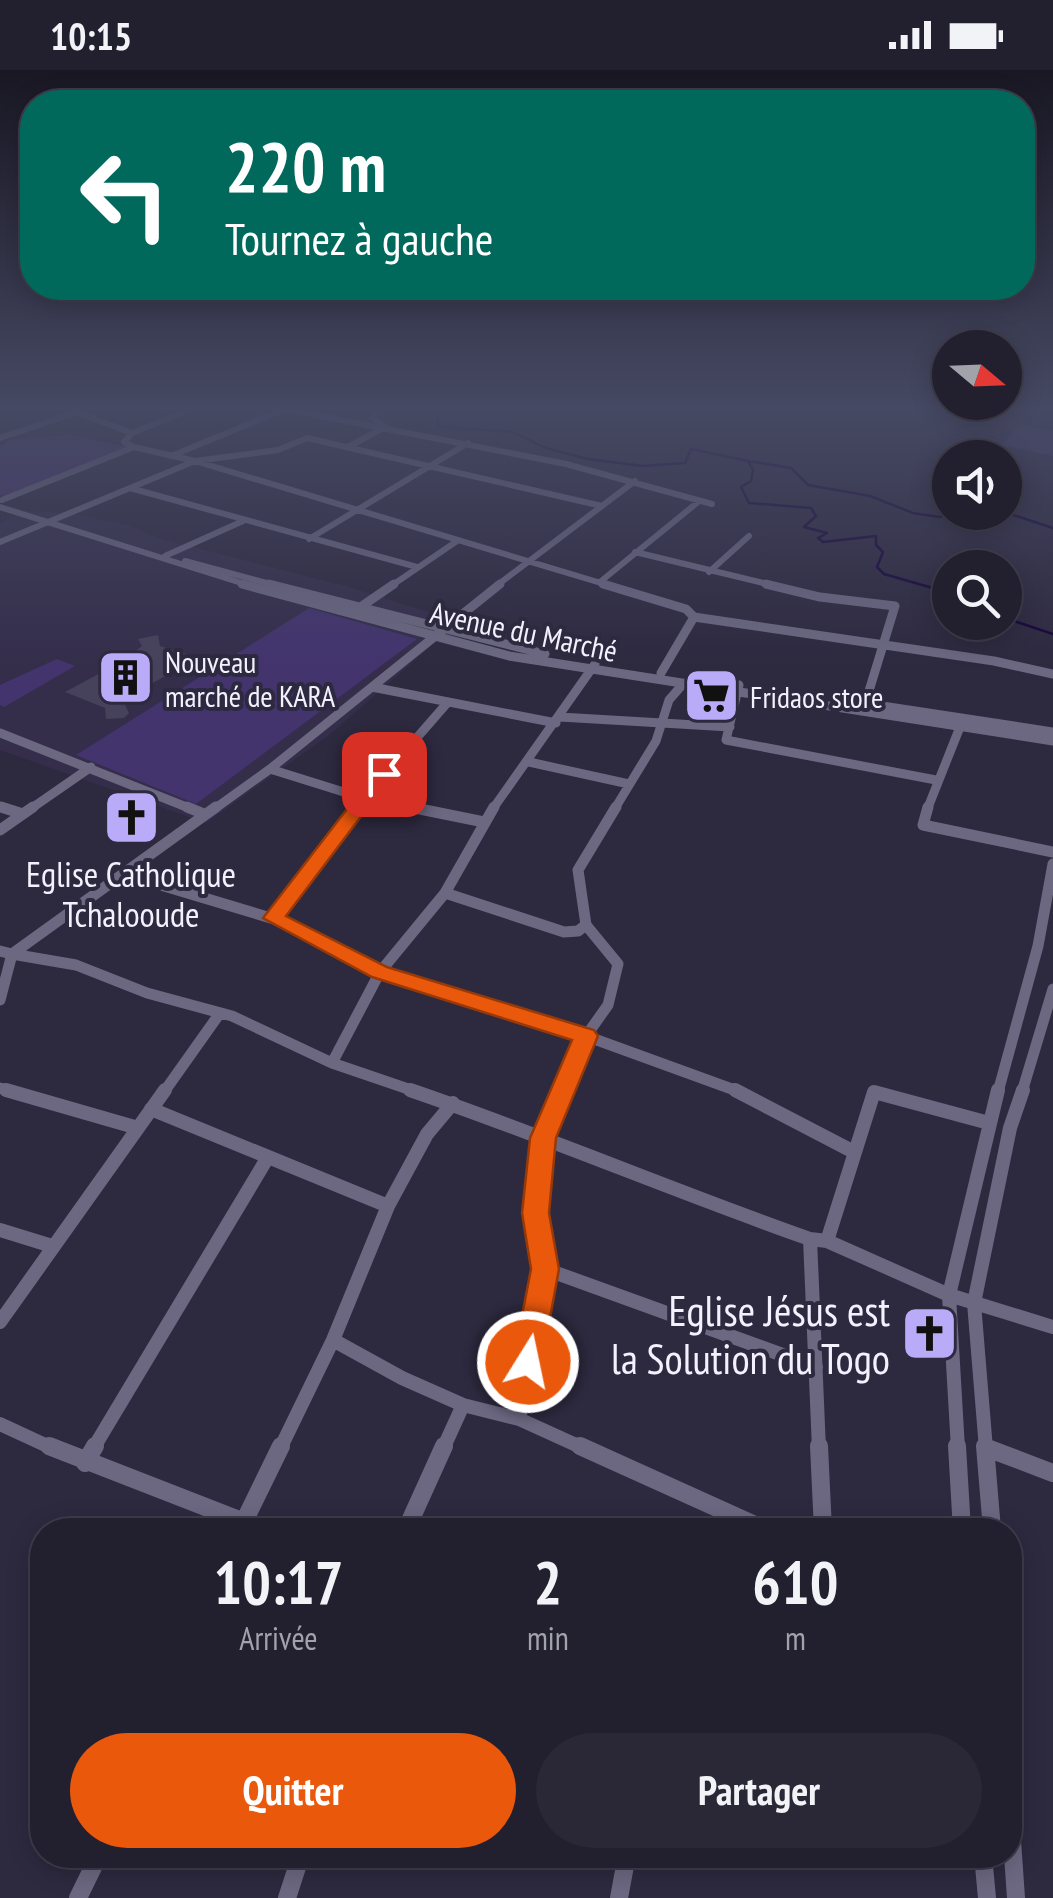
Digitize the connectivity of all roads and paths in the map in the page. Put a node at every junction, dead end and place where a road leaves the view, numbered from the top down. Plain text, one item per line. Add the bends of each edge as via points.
1 (117, 493) edge
2 (148, 493) edge
3 (299, 493) edge
4 (386, 493) edge
5 (544, 493) edge
6 (620, 493) edge
7 (671, 493) edge
8 (1, 502) edge
9 (698, 502) junction
10 (712, 504) dead end
11 (602, 506) junction
12 (356, 511) junction
13 (49, 520) junction
14 (243, 521) junction
15 (98, 535) junction
16 (749, 536) dead end
17 (87, 539) junction
18 (1, 540) edge
19 (309, 540) junction
20 (457, 540) junction
21 (635, 552) junction
22 (165, 556) junction
23 (528, 564) junction
24 (208, 567) junction
25 (417, 568) junction
26 (198, 572) junction
27 (709, 572) junction
28 (600, 582) junction
29 (359, 608) junction
30 (694, 617) junction
31 (435, 633) junction
32 (885, 645) junction
33 (593, 666) junction
34 (661, 673) junction
35 (1053, 674) edge
36 (682, 684) junction
37 (372, 687) junction
38 (737, 688) junction
39 (448, 702) junction
40 (864, 704) junction
41 (558, 720) junction
42 (664, 722) junction
43 (730, 726) junction
44 (960, 727) junction
45 (0, 732) edge
46 (1053, 732) edge
47 (1053, 741) edge
48 (529, 762) junction
49 (91, 767) junction
50 (270, 770) junction
51 (936, 780) junction
52 (628, 784) junction
53 (363, 798) junction
54 (0, 807) edge
55 (23, 814) junction
56 (204, 814) junction
57 (484, 822) junction
58 (0, 830) edge
59 (1053, 852) edge
60 (1053, 864) edge
61 (124, 874) junction
62 (446, 893) junction
63 (274, 918) junction
64 (586, 924) junction
65 (6, 952) edge
66 (380, 972) junction
67 (1053, 989) edge
68 (0, 1000) edge
69 (220, 1013) junction
70 (1051, 1016) edge
71 (586, 1036) junction
72 (332, 1063) junction
73 (0, 1088) edge
74 (453, 1103) junction
75 (152, 1110) junction
76 (989, 1123) junction
77 (138, 1128) junction
78 (543, 1138) junction
79 (854, 1152) junction
80 (268, 1157) junction
81 (388, 1206) junction
82 (0, 1230) edge
83 (818, 1240) junction
84 (52, 1246) junction
85 (545, 1269) junction
86 (949, 1295) junction
87 (974, 1303) junction
88 (0, 1322) edge
89 (1053, 1326) edge
90 (333, 1340) junction
91 (816, 1367) junction
92 (463, 1405) junction
93 (519, 1419) junction
94 (0, 1424) edge
95 (987, 1448) junction
96 (85, 1463) junction
97 (1053, 1473) edge
98 (222, 1518) edge
99 (246, 1518) edge
100 (411, 1518) edge
101 (739, 1518) edge
102 (822, 1518) edge
103 (961, 1518) edge
104 (991, 1518) edge
105 (93, 1868) edge
106 (296, 1868) edge
107 (625, 1868) edge
108 (984, 1868) edge
109 (1014, 1868) edge
110 (78, 1898) edge
111 (286, 1898) edge
112 (619, 1898) edge
113 (987, 1898) edge
114 (1016, 1898) edge

1 - 13 street
2 - 14 street
3 - 12 street
4 - 12 street
5 - 11 street
6 - 11 street
7 - 9 street
8 - 13 street, Avenue du Marché
9 - 10 street
9 - 21 street
11 - 23 street
12 - 19 street
12 - 20 street
13 - 15 street, Avenue du Marché
13 - 17 street, Avenue du Marché
13 - 18 street
14 - 19 street
14 - 22 street
15 - 17 street
15 - 22 street, Avenue du Marché
16 - 27 street
17 - 26 street, Avenue du Marché
19 - 25 street
20 - 23 street
20 - 25 street
21 - 27 street
21 - 28 street
22 - 24 street, Avenue du Marché
23 - 28 street
23 - 31 street
24 - 26 street
24 - 29 street, Avenue du Marché
25 - 29 street
26 - 31 street, Avenue du Marché
27 - 32 street via 895,606
28 - 30 street via 686,608
29 - 31 street, Avenue du Marché
30 - 32 street
30 - 34 street
31 - 33 street, Avenue du Marché via 509,656
31 - 37 street
32 - 35 street
32 - 40 street
33 - 34 street, Avenue du Marché
33 - 36 street, Avenue du Marché
33 - 41 street
34 - 38 street, Avenue du Marché
36 - 38 street, Avenue du Marché
36 - 42 street via 668,700
37 - 39 street
37 - 50 street
38 - 40 street, Avenue du Marché
38 - 43 street
38 - 44 street, Avenue du Marché
39 - 41 street
39 - 53 street
40 - 46 street, Avenue du Marché
41 - 42 street
41 - 48 street
42 - 43 street
42 - 52 street
43 - 51 street via 726,740 739,744
44 - 47 street, Avenue du Marché
44 - 51 street
45 - 49 street
48 - 52 street
48 - 57 street
49 - 55 street
49 - 56 street
50 - 53 street
50 - 56 street
51 - 59 street via 923,825
52 - 64 street via 578,870
53 - 57 street
53 - 63 street
54 - 55 street
55 - 58 street
56 - 61 street
57 - 62 street
60 - 76 street via 1038,946
61 - 63 street
61 - 65 street
62 - 64 street via 564,932
62 - 66 street
63 - 66 street
64 - 71 street via 618,964 608,1005
65 - 68 street
65 - 69 street via 76,965
66 - 71 street
66 - 72 street
67 - 70 street
69 - 72 street
69 - 75 street
70 - 87 street via 1010,1128
71 - 78 street
71 - 79 street via 732,1088
72 - 74 street
73 - 77 street
74 - 78 street
74 - 81 street via 427,1134
75 - 77 street
75 - 80 street
76 - 79 street via 874,1092
76 - 86 street
77 - 84 street
78 - 83 street
78 - 85 street via 536,1213
79 - 83 street
80 - 81 street
80 - 96 street
81 - 90 street
82 - 84 street
83 - 86 street
83 - 91 street
84 - 88 street
85 - 91 street
85 - 93 street
86 - 87 street
86 - 103 street
87 - 89 street
87 - 95 street
90 - 92 street
90 - 99 street
91 - 102 street
92 - 93 street
92 - 100 street
93 - 101 street
94 - 96 street
95 - 97 street
95 - 104 street
96 - 98 street
105 - 110 street
106 - 111 street
107 - 112 street
108 - 113 street
109 - 114 street

